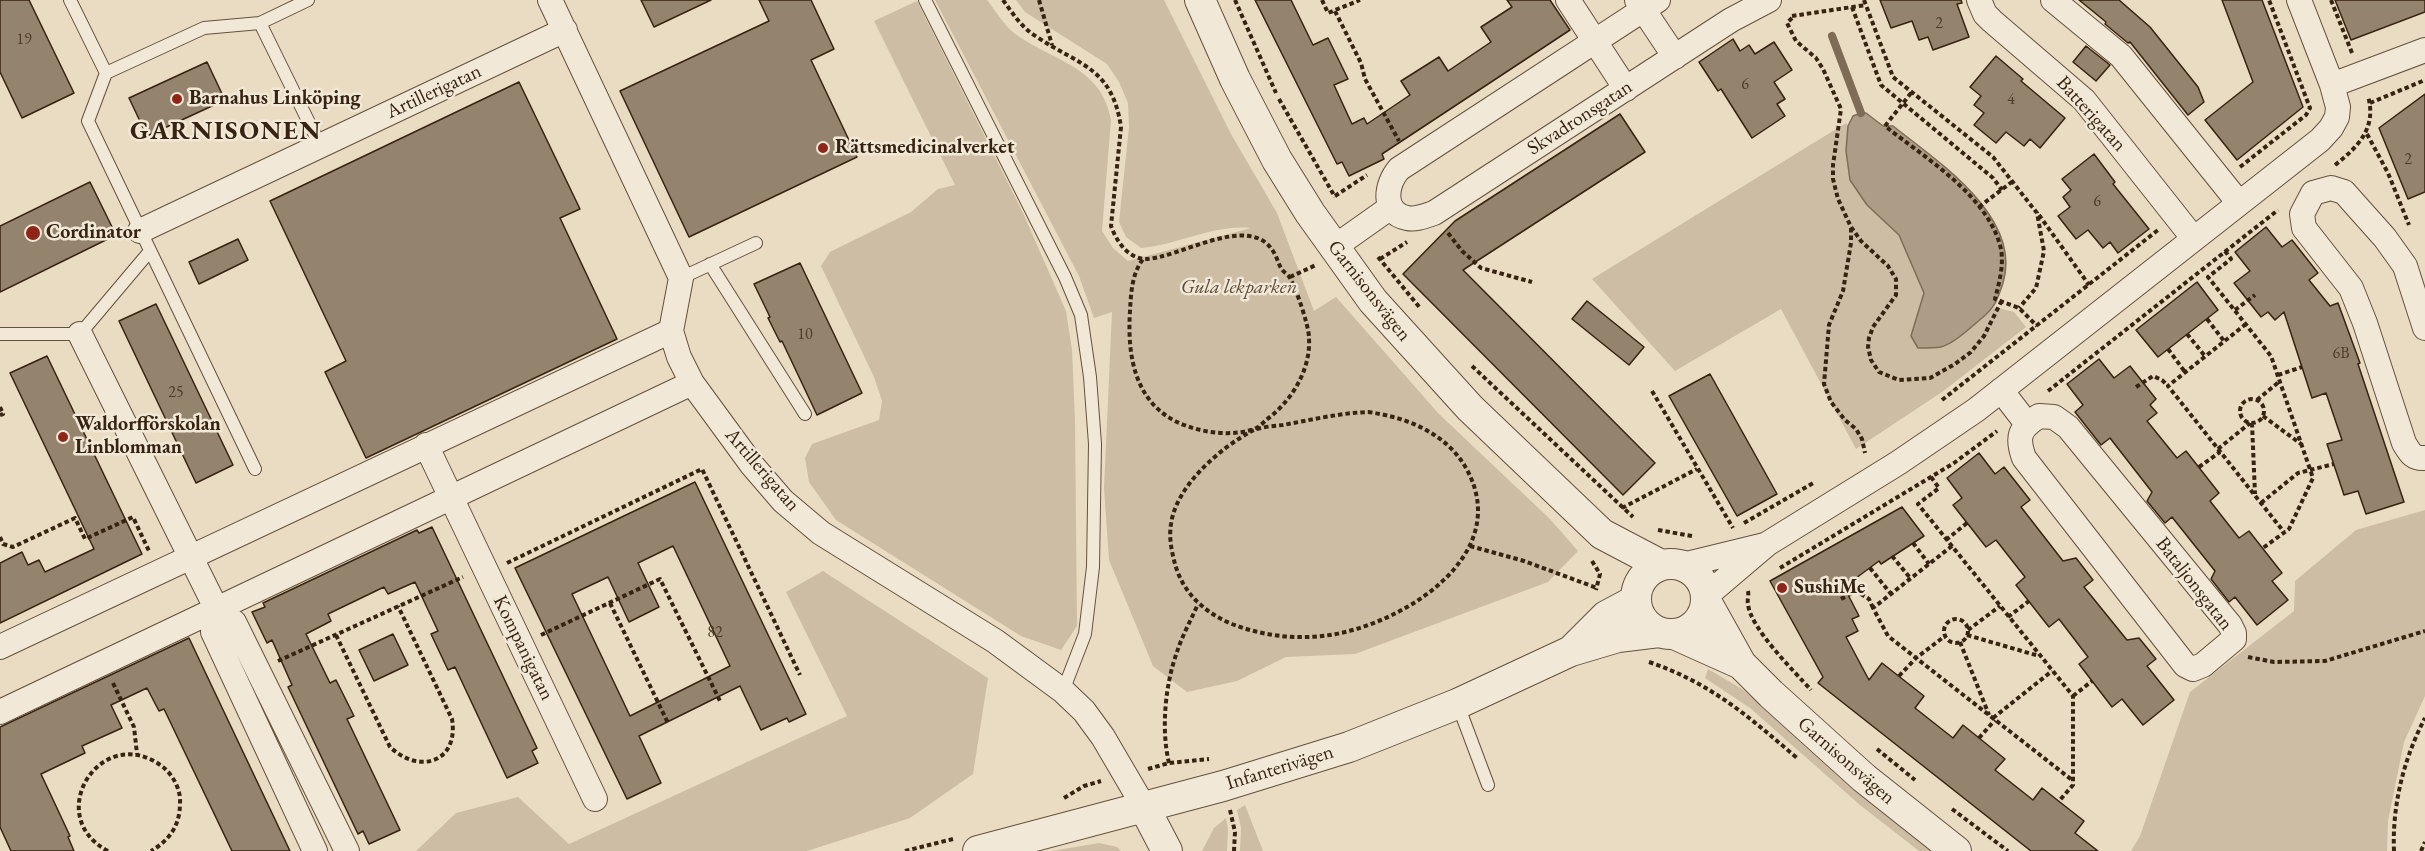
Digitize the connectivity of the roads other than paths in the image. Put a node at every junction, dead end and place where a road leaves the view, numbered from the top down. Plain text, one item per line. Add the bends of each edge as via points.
1 (70, 0) edge
2 (308, 0) edge
3 (550, 0) edge
4 (925, 0) edge
5 (1200, 0) edge
6 (1568, 0) edge
7 (1979, 0) edge
8 (2054, 0) edge
9 (2299, 0) edge
10 (1646, 3) edge
11 (1779, 6) edge
12 (260, 23) junction
13 (564, 30) junction
14 (1594, 40) junction
15 (2425, 50) edge
16 (1675, 57) junction
17 (106, 73) junction
18 (2332, 85) junction
19 (1626, 89) junction
20 (320, 145) junction
21 (2289, 165) junction
22 (2313, 194) junction
23 (2239, 203) junction
24 (1391, 207) junction
25 (2194, 239) junction
26 (145, 241) junction
27 (756, 243) dead end
28 (1327, 255) junction
29 (710, 264) junction
30 (681, 278) junction
31 (2425, 328) edge
32 (671, 331) junction
33 (0, 334) edge
34 (80, 334) junction
35 (692, 383) junction
36 (2001, 390) junction
37 (805, 414) dead end
38 (2027, 424) junction
39 (426, 445) junction
40 (2425, 458) edge
41 (255, 470) dead end
42 (451, 497) junction
43 (1602, 534) junction
44 (1721, 556) junction
45 (191, 557) junction
46 (1672, 565) junction
47 (1636, 596) junction
48 (1707, 599) junction
49 (217, 610) junction
50 (1667, 633) junction
51 (0, 647) edge
52 (1571, 651) junction
53 (1741, 664) junction
54 (260, 673) junction
55 (238, 687) junction
56 (1064, 691) junction
57 (1457, 704) junction
58 (0, 712) edge
59 (1488, 785) dead end
60 (595, 799) dead end
61 (1144, 807) junction
62 (967, 844) edge
63 (315, 851) edge
64 (347, 851) edge
65 (1167, 851) edge
66 (1956, 851) edge

1 - 17 lane
2 - 12 lane
3 - 13 street
4 - 56 lane via 1081,315 1095,444 1094,567 1085,634
5 - 28 street, Garnisonsvägen via 1257,124
6 - 14 street
7 - 25 street, Batterigatan via 1992,21 2084,100
8 - 23 street via 2121,56
9 - 18 street
10 - 14 street
10 - 16 street
11 - 16 street, Skvadronsgatan via 1731,20
12 - 17 lane via 204,28
12 - 20 lane
13 - 20 street, Artillerigatan
13 - 30 street
14 - 19 street
14 - 24 street via 1410,161 1391,178
15 - 18 street
16 - 19 street, Skvadronsgatan
17 - 26 lane via 88,121
18 - 21 street via 2337,117 2331,128
19 - 24 street, Skvadronsgatan via 1434,213 1407,219
20 - 26 street, Artillerigatan
21 - 22 street
21 - 23 street
22 - 31 street via 2331,188 2344,192 2385,238 2405,266
22 - 40 street via 2302,214 2304,228 2351,288 2404,443 2410,455
23 - 25 street
24 - 28 street
25 - 36 street
26 - 34 lane
26 - 41 lane
27 - 29 lane
28 - 43 street, Garnisonsvägen via 1442,380
29 - 30 lane
29 - 37 lane
30 - 32 street, Artillerigatan
32 - 35 street, Artillerigatan
32 - 39 street
33 - 34 lane
34 - 45 street
35 - 42 street
35 - 56 street, Artillerigatan via 752,465 783,501 820,533 994,641
36 - 38 street
36 - 44 street via 1937,438 1767,544
38 - 38 street, Bataljonsgatan via 2019,445 2024,458 2185,665 2193,669 2203,665 2234,639 2230,625 2068,427 2054,417 2039,416
39 - 42 street, Kompanigatan
39 - 45 street
42 - 49 street
42 - 60 street, Kompanigatan
43 - 46 street, Garnisonsvägen
43 - 47 street, Garnisonsvägen
44 - 46 street
44 - 48 street
45 - 49 street
45 - 51 street
46 - 47 street via 1647,573
46 - 48 street via 1696,573
47 - 50 street via 1643,620
47 - 52 street, Infanterivägen via 1606,616
48 - 50 street via 1705,611 1689,630
48 - 53 street, Garnisonsvägen
49 - 54 street via 234,622
49 - 55 street via 213,632
49 - 58 street
50 - 52 street, Infanterivägen via 1618,637
50 - 53 street, Garnisonsvägen
52 - 57 street, Infanterivägen
53 - 66 street, Garnisonsvägen via 1833,752
54 - 55 street
54 - 64 street
55 - 63 street
56 - 61 street, Artillerigatan via 1084,711
57 - 59 lane
57 - 61 street, Infanterivägen via 1349,747
61 - 62 street, Infanterivägen
61 - 65 street, Artillerigatan

